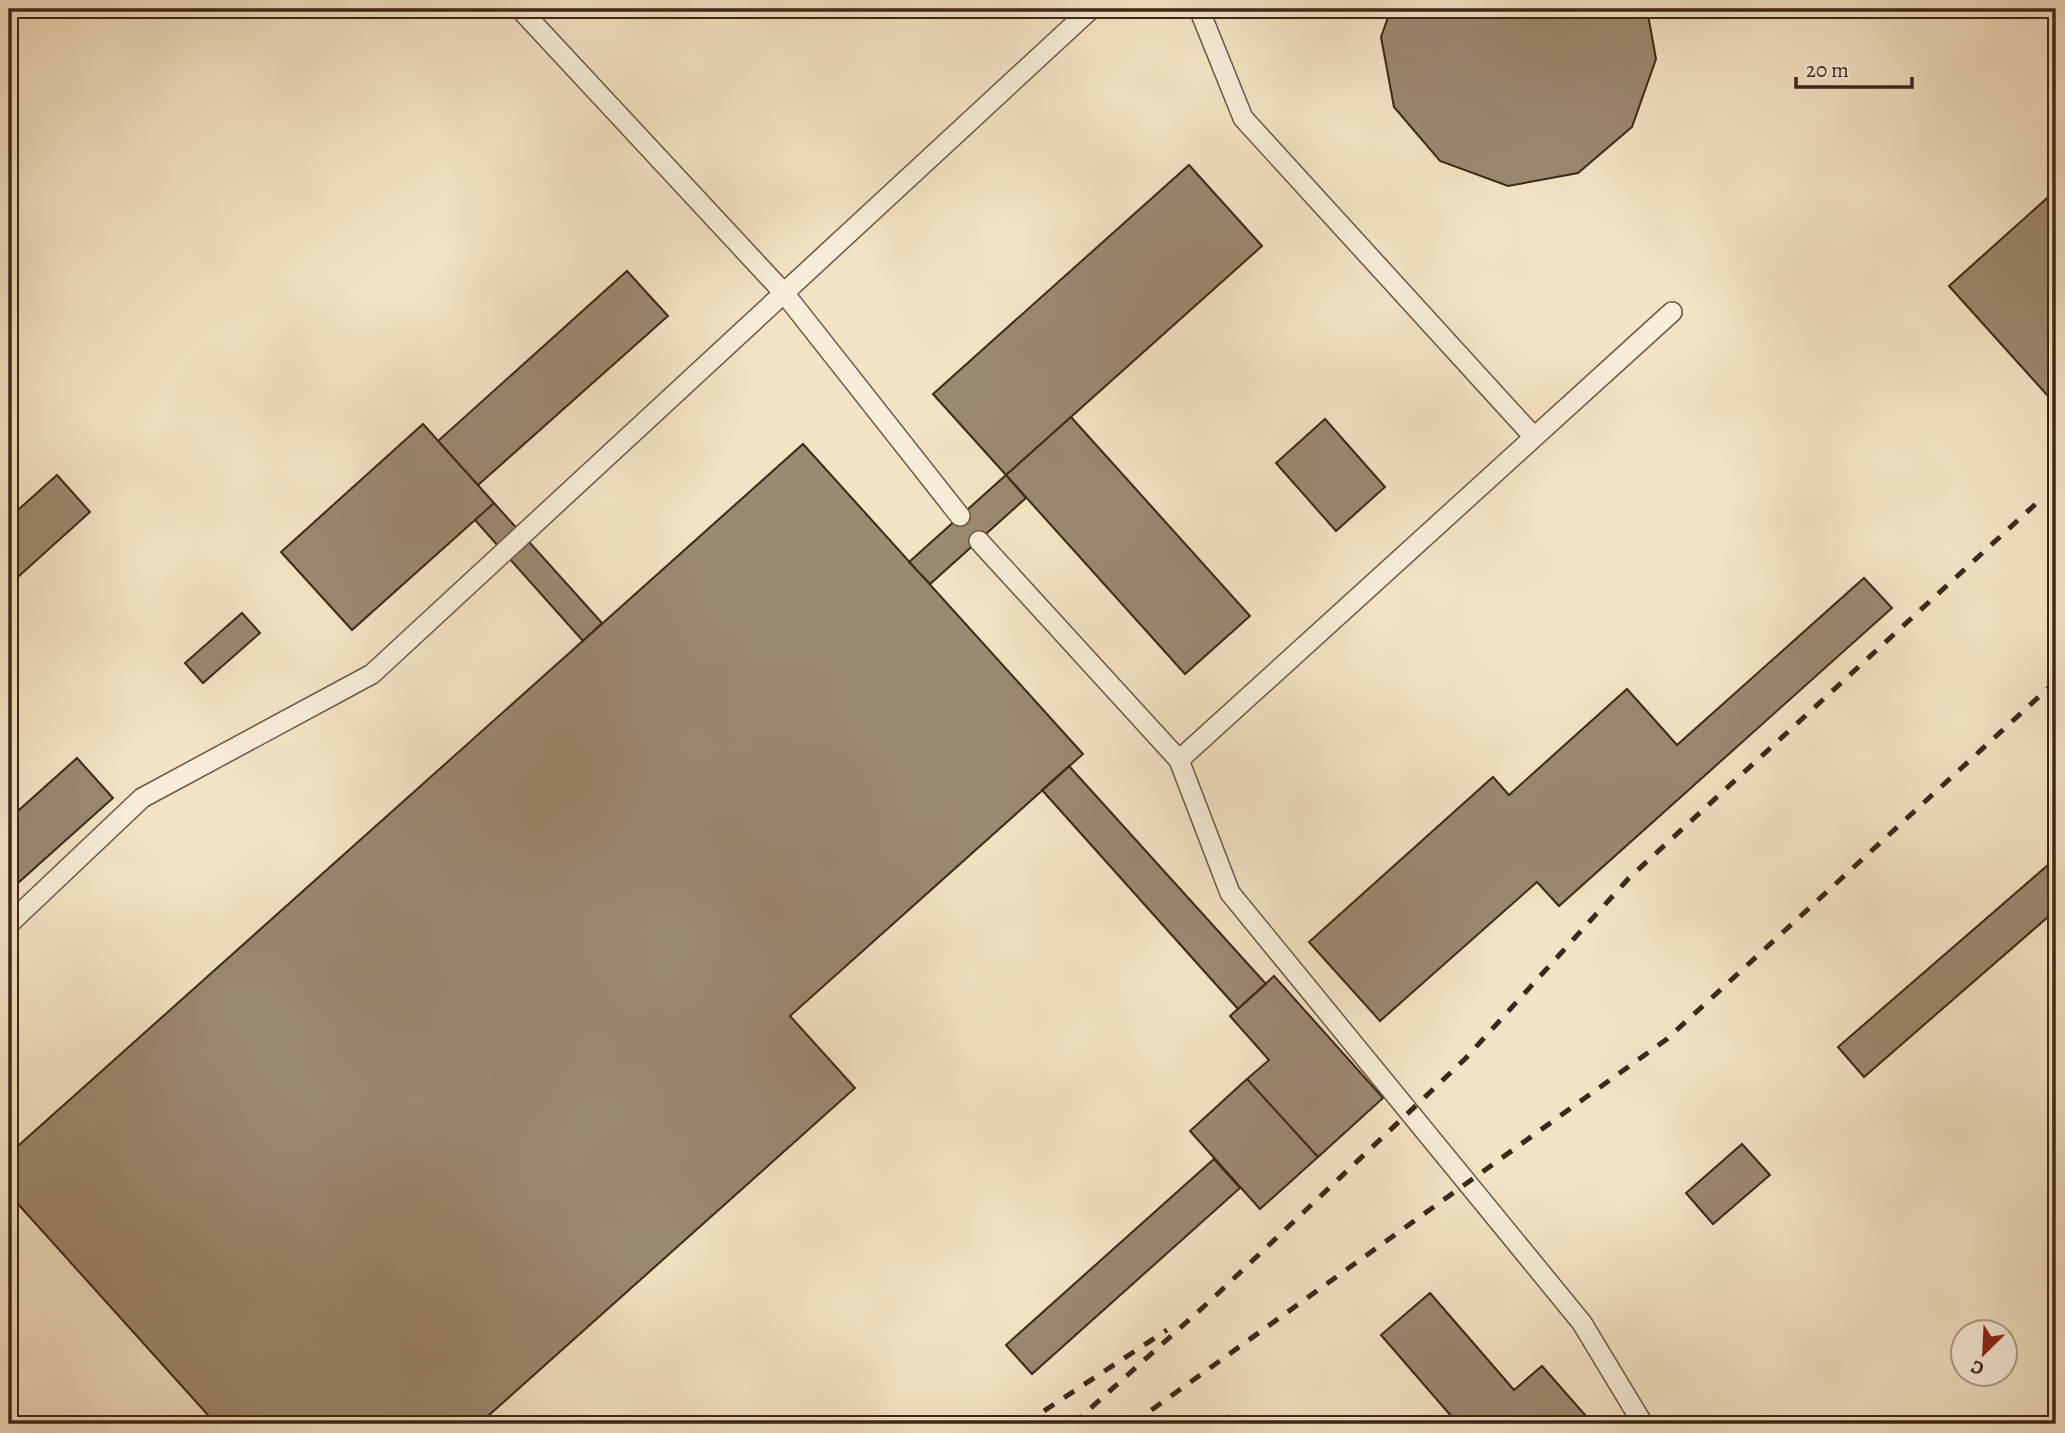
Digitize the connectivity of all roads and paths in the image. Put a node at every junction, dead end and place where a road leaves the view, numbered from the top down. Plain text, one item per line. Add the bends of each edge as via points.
1 (520, 9) edge
2 (1091, 9) edge
3 (1199, 9) edge
4 (784, 293) junction
5 (1672, 312) dead end
6 (1534, 437) junction
7 (960, 516) dead end
8 (979, 541) dead end
9 (1179, 760) junction
10 (9, 924) edge
11 (1643, 1424) edge

1 - 4 lane
2 - 4 lane
3 - 6 lane via 1243,118
4 - 7 lane
4 - 10 lane via 372,674 142,798
5 - 6 lane
6 - 9 lane
8 - 9 lane
9 - 11 lane via 1230,893 1582,1323

